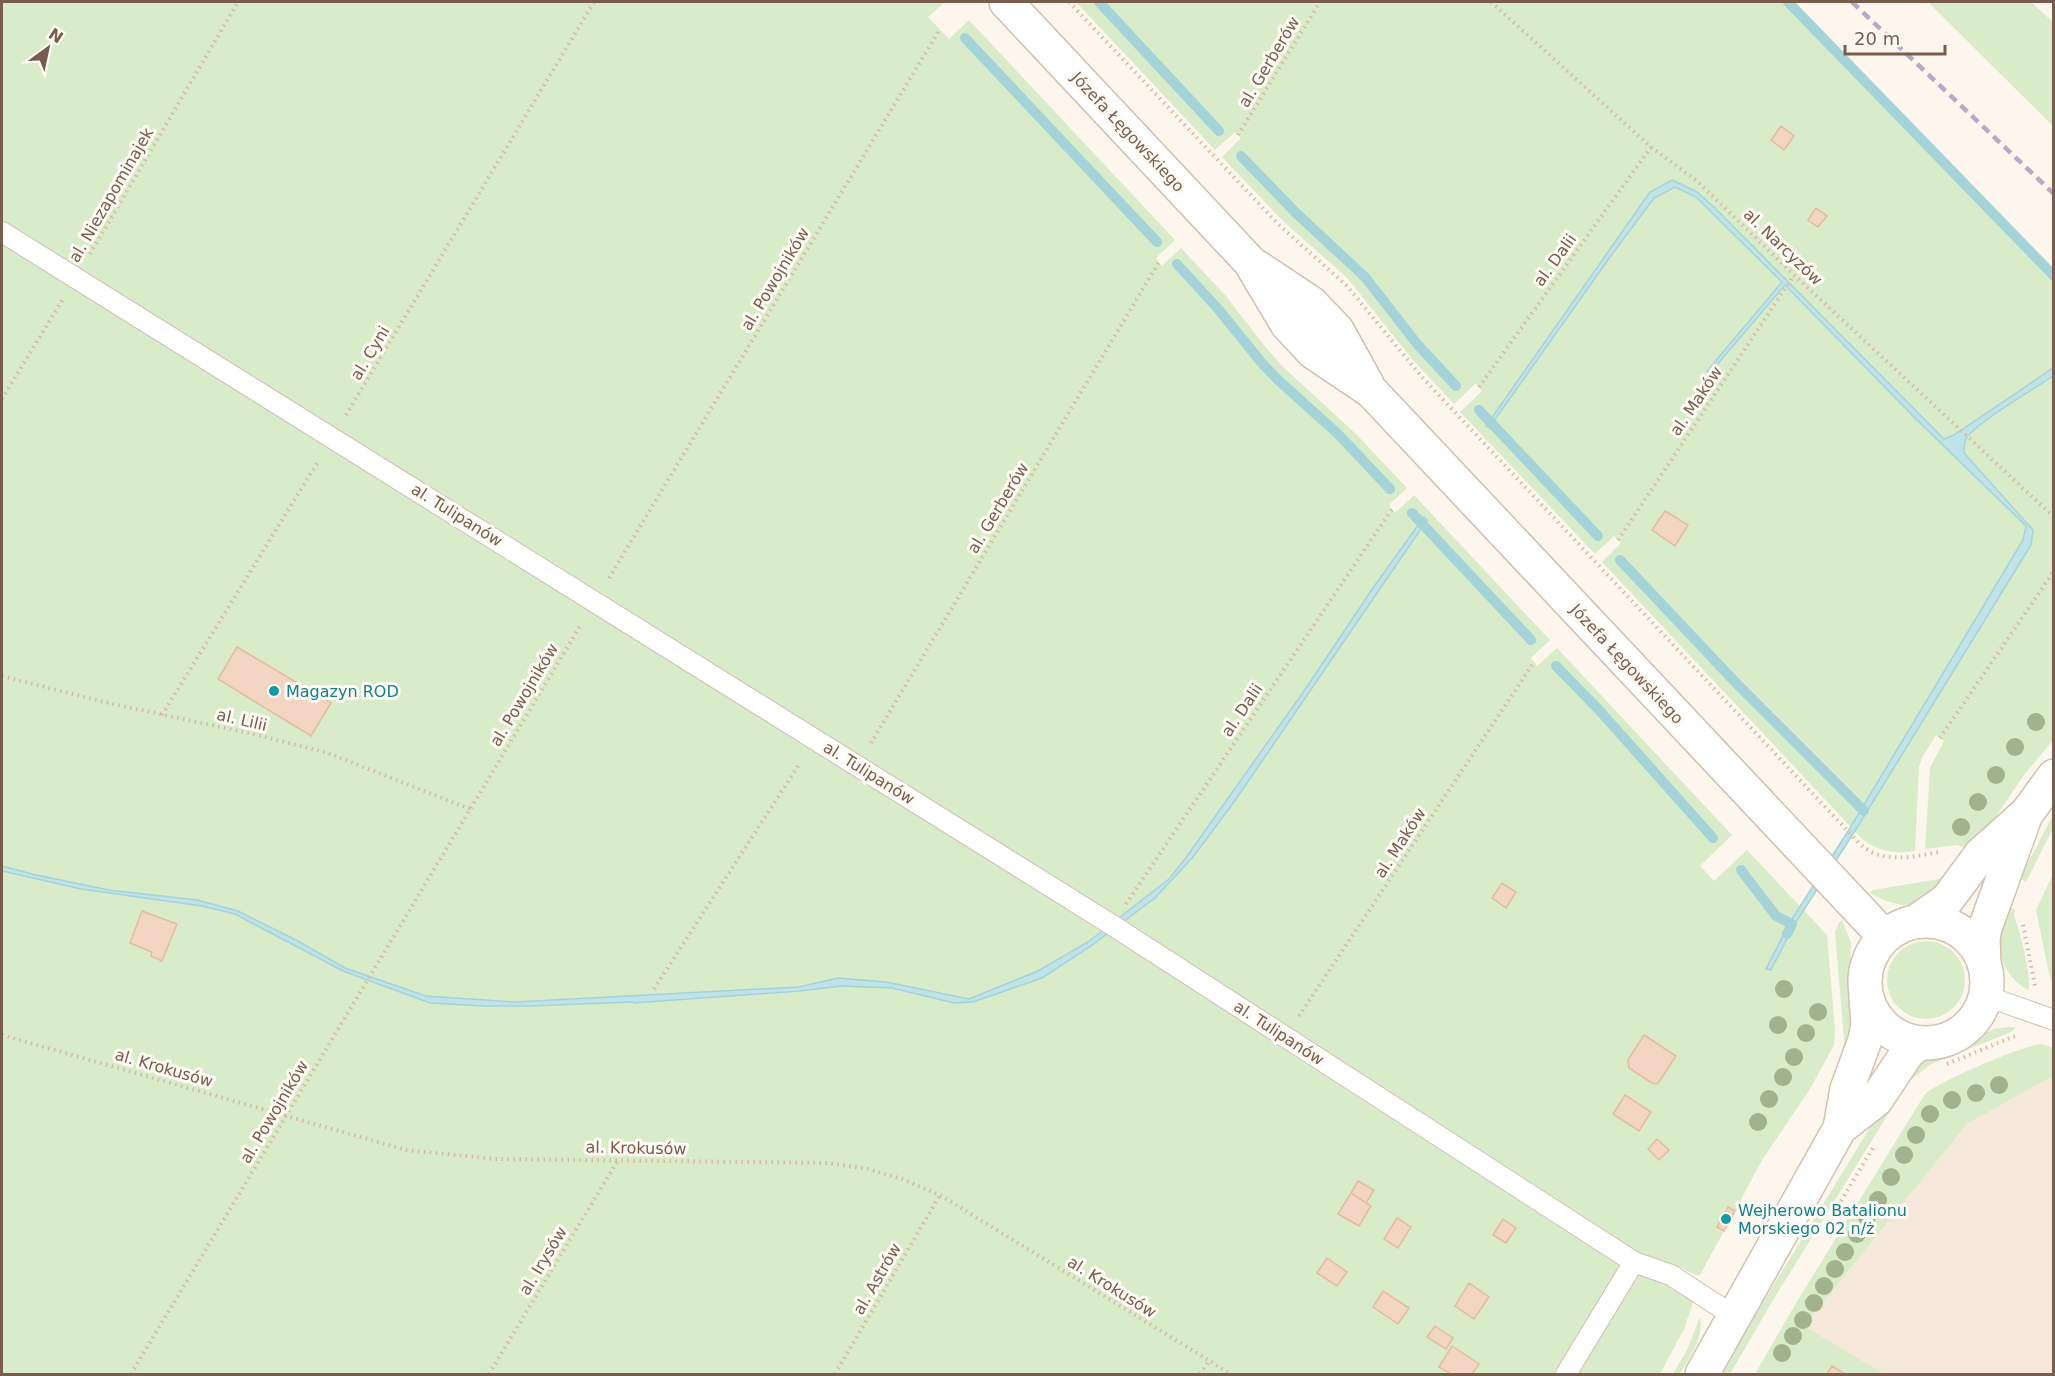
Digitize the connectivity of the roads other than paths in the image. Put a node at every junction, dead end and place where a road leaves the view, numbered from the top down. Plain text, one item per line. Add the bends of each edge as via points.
1 (1006, 2) edge
2 (2, 232) edge
3 (2054, 776) edge
4 (2027, 813) junction
5 (1917, 921) junction
6 (1884, 936) junction
7 (1984, 964) junction
8 (1986, 996) junction
9 (1866, 998) junction
10 (2054, 1020) edge
11 (1920, 1043) junction
12 (1840, 1128) junction
13 (1634, 1262) junction
14 (1734, 1316) junction
15 (1566, 1374) edge
16 (1702, 1374) edge

1 - 6 main road, Józefa Łęgowskiego via 1251,262 1287,324 1314,352 1371,391
2 - 13 lane, al. Tulipanów via 1112,925
3 - 4 main road
4 - 5 main road via 1977,860 1947,900
4 - 7 main road via 1985,928
5 - 6 main road
5 - 7 main road via 1951,926 1977,948
6 - 9 main road via 1866,965
7 - 8 main road
8 - 10 lane
8 - 11 main road via 1979,1013 1954,1037
9 - 11 main road via 1881,1024 1899,1037
9 - 12 main road via 1865,1040 1846,1089
11 - 12 main road via 1908,1052 1876,1100
12 - 14 main road
13 - 14 lane, al. Tulipanów via 1671,1275
13 - 15 lane
14 - 16 main road

